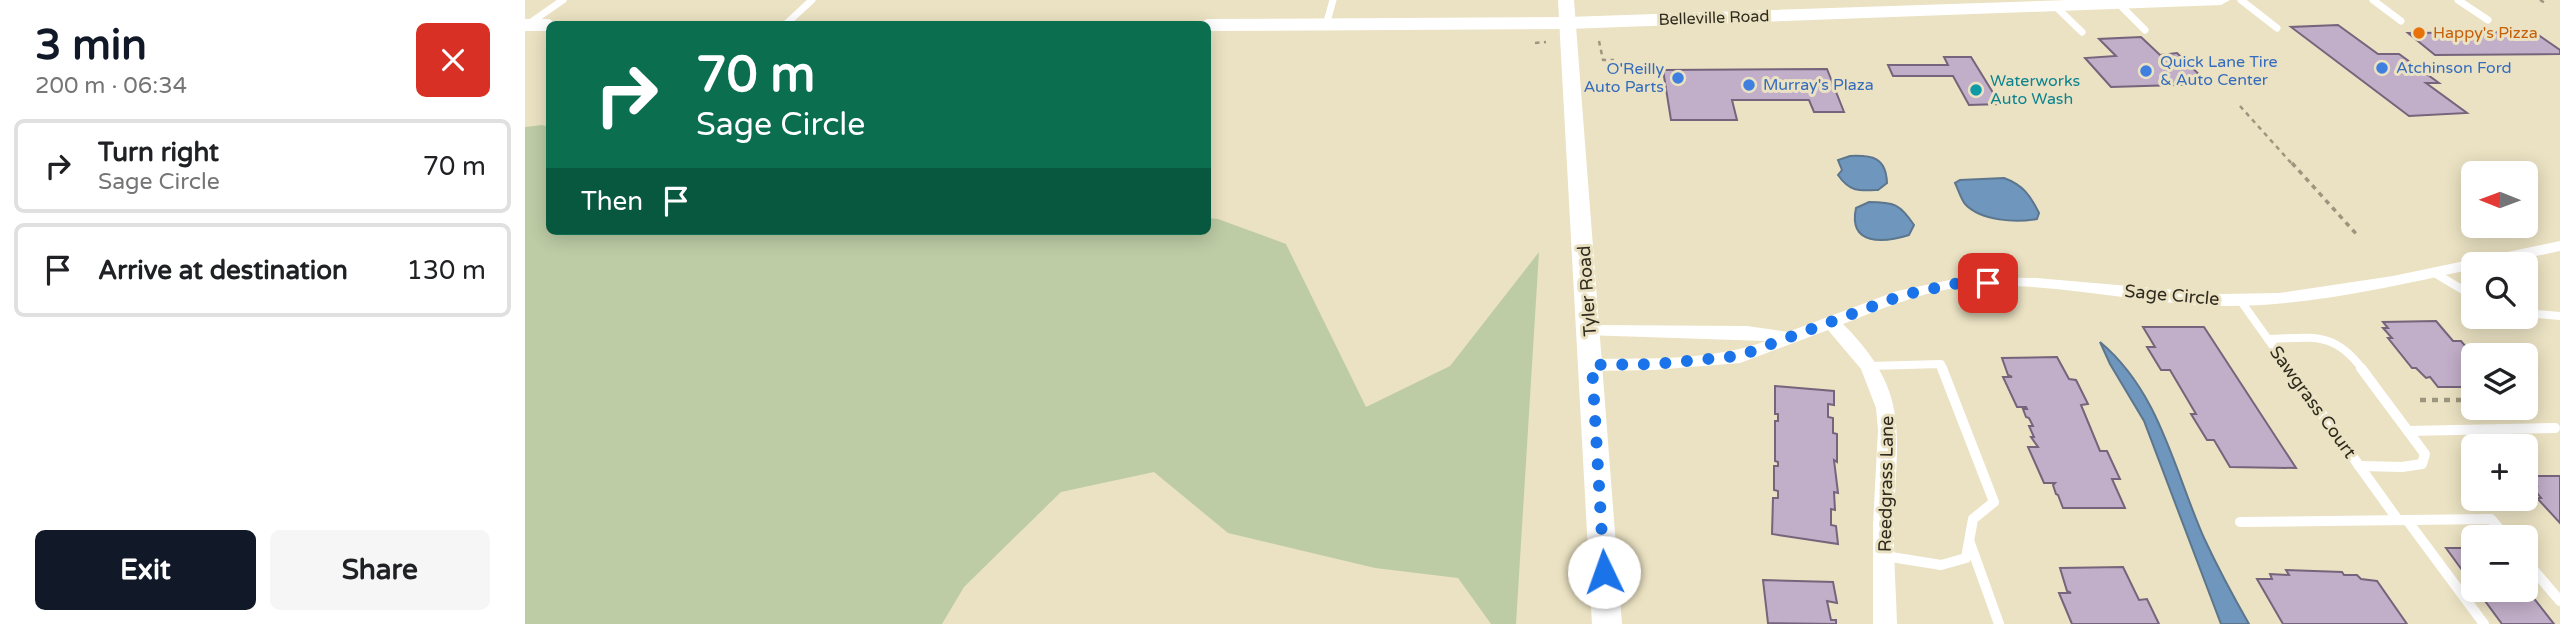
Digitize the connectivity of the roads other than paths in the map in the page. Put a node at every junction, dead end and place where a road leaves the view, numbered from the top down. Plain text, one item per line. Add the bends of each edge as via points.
1 (563, 0) edge
2 (812, 0) edge
3 (1333, 0) edge
4 (1566, 0) edge
5 (2221, 0) edge
6 (2241, 0) edge
7 (2373, 0) edge
8 (2458, 0) edge
9 (2119, 4) junction
10 (2055, 6) junction
11 (2488, 20) dead end
12 (789, 21) edge
13 (2401, 21) dead end
14 (1567, 23) junction
15 (1327, 24) junction
16 (526, 25) edge
17 (546, 25) edge
18 (1211, 25) edge
19 (2277, 28) dead end
20 (2145, 30) dead end
21 (2082, 32) dead end
22 (2560, 246) edge
23 (2433, 272) junction
24 (2461, 289) edge
25 (2240, 300) junction
26 (2538, 314) edge
27 (2560, 316) edge
28 (1830, 322) junction
29 (1590, 331) junction
30 (1788, 338) junction
31 (2268, 339) junction
32 (1592, 365) junction
33 (1869, 366) junction
34 (2555, 428) dead end
35 (2408, 431) junction
36 (2359, 466) junction
37 (2402, 520) junction
38 (2240, 522) dead end
39 (2496, 525) edge
40 (1969, 541) junction
41 (1885, 556) junction
42 (2538, 575) edge
43 (2560, 601) edge
44 (1607, 624) edge
45 (1885, 624) edge
46 (1999, 624) edge
47 (2484, 624) edge

1 - 16 lane
2 - 12 lane
3 - 15 lane
4 - 14 street, Tyler Road
5 - 9 main road, Belleville Road
6 - 19 lane
7 - 13 lane
8 - 11 lane
9 - 10 main road, Belleville Road
9 - 20 lane
10 - 14 main road, Belleville Road
10 - 21 lane
14 - 15 main road, Belleville Road
14 - 29 street, Tyler Road
15 - 18 main road, Belleville Road
16 - 17 main road
22 - 23 street, Sage Circle
23 - 24 lane
23 - 25 street, Sage Circle via 2279,299
25 - 28 street, Sage Circle via 2036,283 1964,282 1903,295
25 - 31 lane, Sawgrass Court
26 - 27 lane
28 - 30 street, Sage Circle
28 - 33 street, Reedgrass Lane
29 - 30 street, Sage Circle via 1747,332
29 - 32 street, Tyler Road
30 - 32 street, Sage Circle via 1739,356
31 - 35 lane, Sawgrass Court via 2336,341 2349,351
31 - 36 lane, Sawgrass Court
32 - 44 street, Tyler Road
33 - 40 lane via 1941,364 1994,502 1970,521
33 - 41 street, Reedgrass Lane via 1883,390 1889,415
34 - 35 lane
35 - 36 lane, Sawgrass Court via 2425,454 2423,464
36 - 37 lane, Sawgrass Court
37 - 38 lane
37 - 39 lane via 2491,519
37 - 47 lane, Sawgrass Court
40 - 41 lane via 1966,558 1941,565
40 - 46 lane
41 - 45 street, Reedgrass Lane
42 - 43 lane

